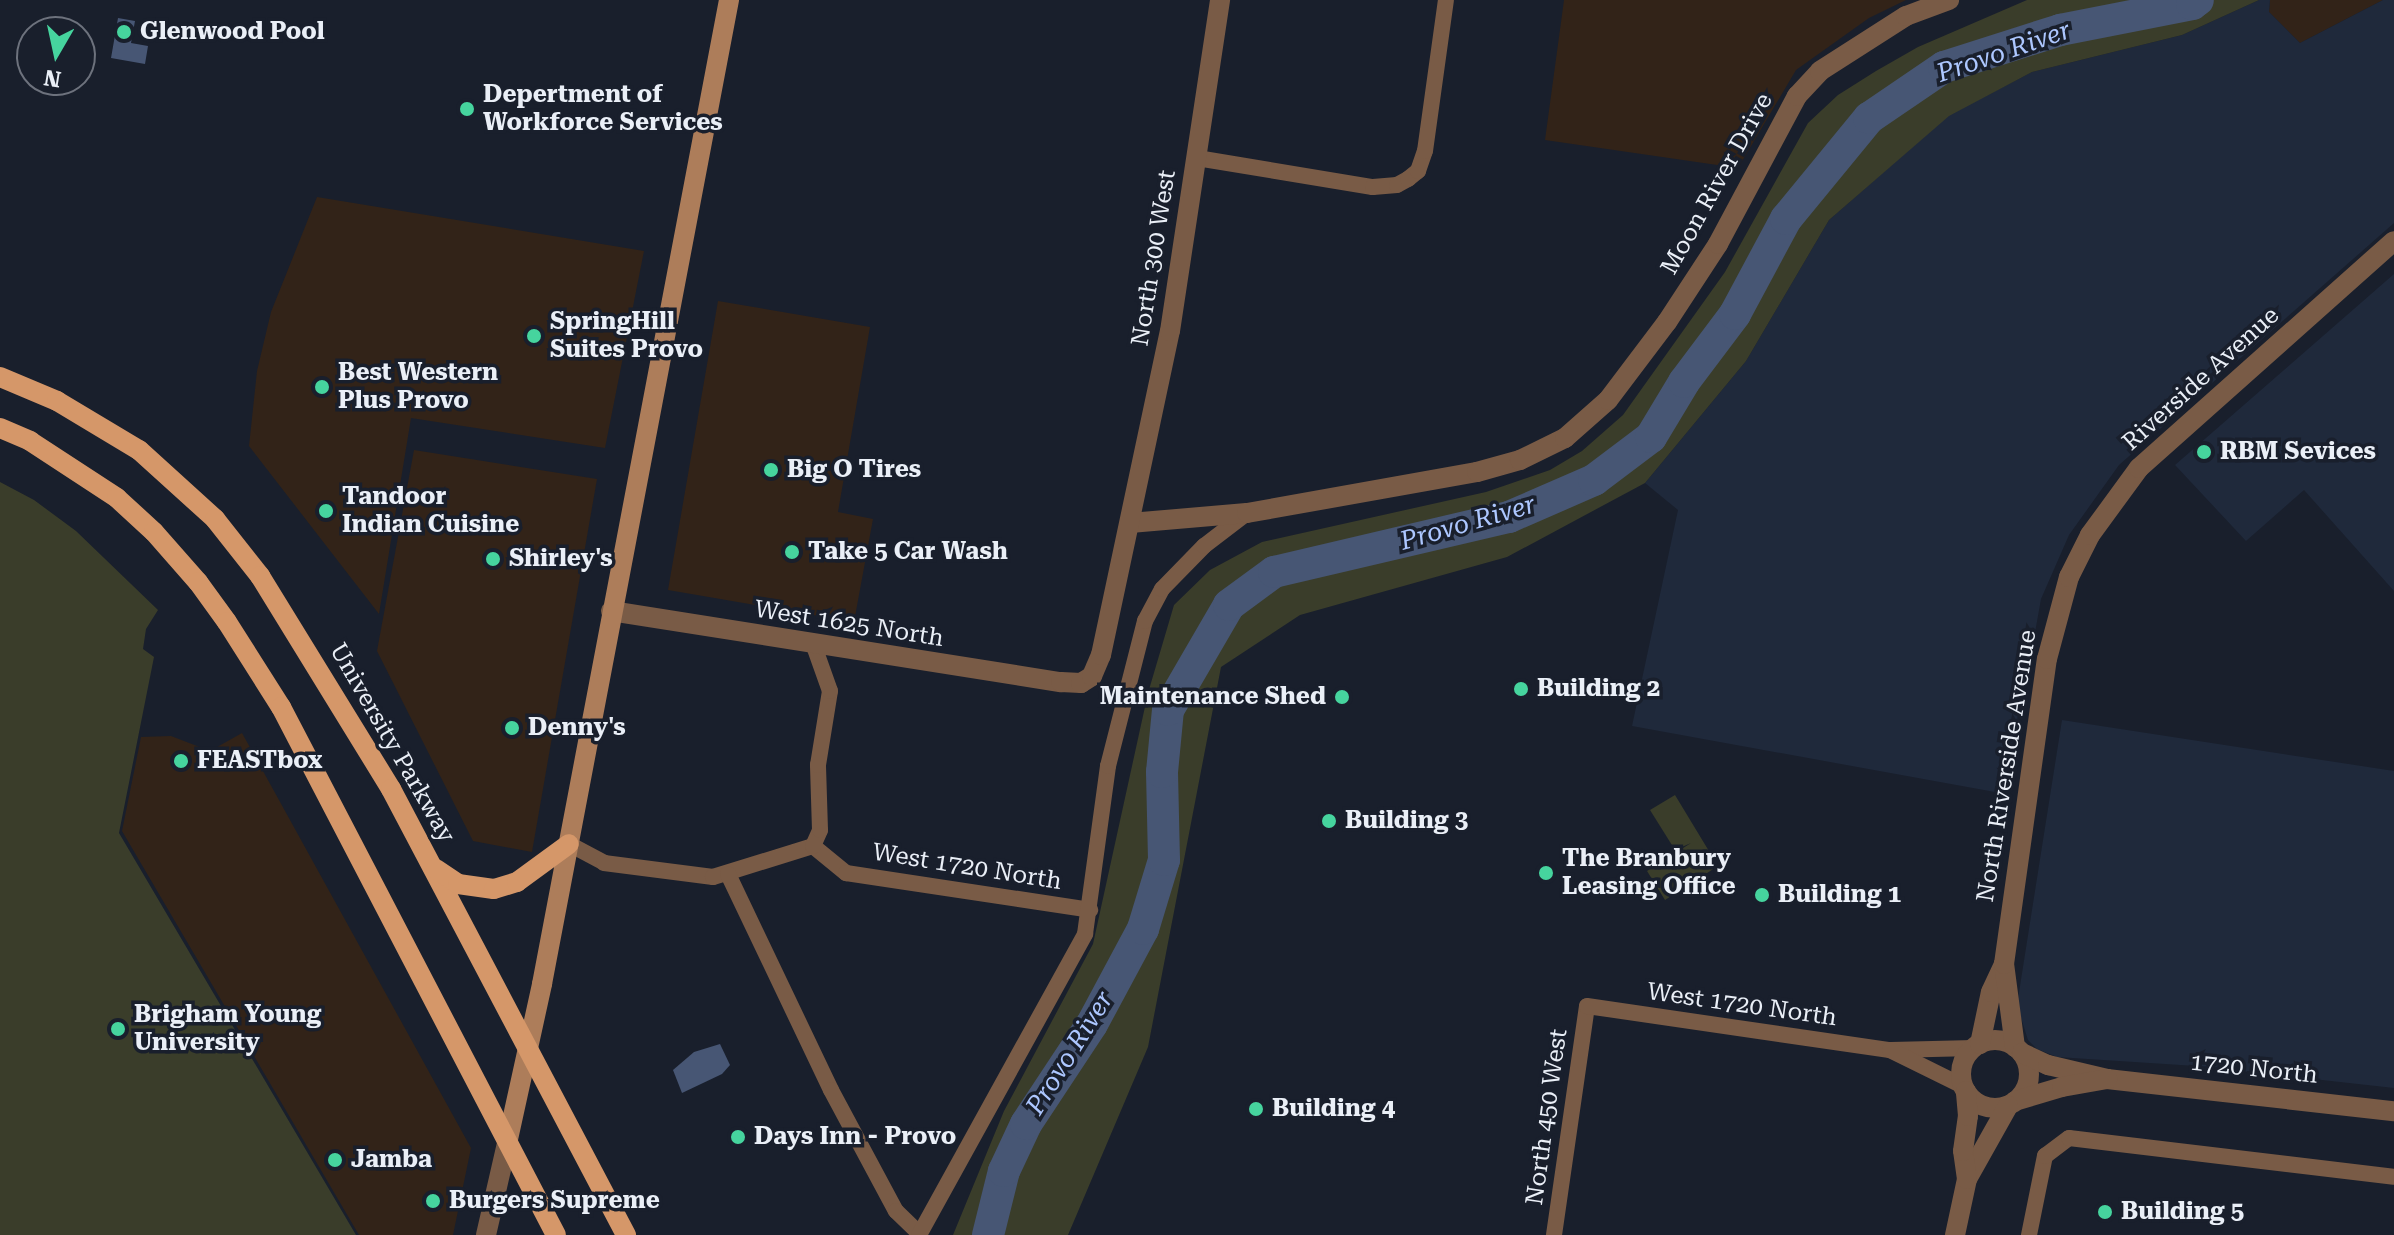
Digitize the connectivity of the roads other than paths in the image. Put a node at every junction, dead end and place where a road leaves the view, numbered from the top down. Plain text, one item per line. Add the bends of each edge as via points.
1 (729, 0) edge
2 (1220, 0) edge
3 (1446, 0) edge
4 (1949, 0) edge
5 (1197, 158) junction
6 (2394, 241) edge
7 (0, 377) edge
8 (0, 428) edge
9 (1247, 513) junction
10 (1130, 523) junction
11 (2069, 577) joint
12 (611, 611) junction
13 (814, 646) junction
14 (1081, 683) joint
15 (569, 844) junction
16 (813, 846) junction
17 (430, 861) junction
18 (728, 874) junction
19 (1090, 910) junction
20 (2004, 964) junction
21 (1587, 1006) joint
22 (1977, 1046) junction
23 (528, 1048) junction
24 (1890, 1050) junction
25 (2018, 1050) junction
26 (2107, 1079) junction
27 (1964, 1088) junction
28 (2011, 1104) junction
29 (2394, 1111) edge
30 (508, 1139) junction
31 (2394, 1177) edge
32 (1967, 1179) junction
33 (919, 1234) edge
34 (486, 1235) edge
35 (556, 1235) edge
36 (626, 1235) edge
37 (1554, 1235) edge
38 (1955, 1235) edge
39 (2029, 1235) edge

1 - 12 main road
2 - 5 street, North 300 West
3 - 5 street via 1422,162 1397,185 1373,187
4 - 9 street, Moon River Drive via 1906,16 1820,71 1797,96 1718,244 1667,322 1608,400 1565,438 1520,460 1477,472
5 - 10 street, North 300 West via 1170,331
6 - 11 street, Riverside Avenue via 2139,468 2090,535
7 - 17 main road, University Parkway via 57,401 139,450 215,519 295,629
8 - 30 main road via 30,441 117,498 154,532 227,622 281,707
9 - 10 street
9 - 19 street via 1204,546 1162,589 1145,621 1108,766
10 - 14 street, North 300 West via 1101,655 1092,676
11 - 20 street, North Riverside Avenue via 2047,659
12 - 13 street, West 1625 North
12 - 15 main road
13 - 14 street, West 1625 North
13 - 16 street via 830,691 818,765 820,830
15 - 17 main road via 517,882 494,889 458,884
15 - 18 street via 607,864 713,877
15 - 23 main road
16 - 18 street
16 - 19 street, West 1720 North via 846,873
17 - 23 main road, University Parkway
18 - 33 street via 868,1161 896,1211
19 - 33 street via 1085,934
20 - 22 street, North Riverside Avenue
20 - 25 street, North Riverside Avenue
21 - 24 street, West 1720 North
21 - 37 street, North 450 West
22 - 24 street, West 1720 North
22 - 25 street via 1999,1041
22 - 27 street via 1964,1061
23 - 30 main road
23 - 36 main road, University Parkway
24 - 27 street, West 1720 North
25 - 26 street, 1720 North via 2048,1065
25 - 28 street via 2029,1078
26 - 28 street, 1720 North
26 - 29 street, 1720 North
27 - 28 street via 1985,1106
27 - 32 street
28 - 32 street
30 - 34 street
30 - 35 main road
31 - 39 street via 2069,1138 2045,1156
32 - 38 street

